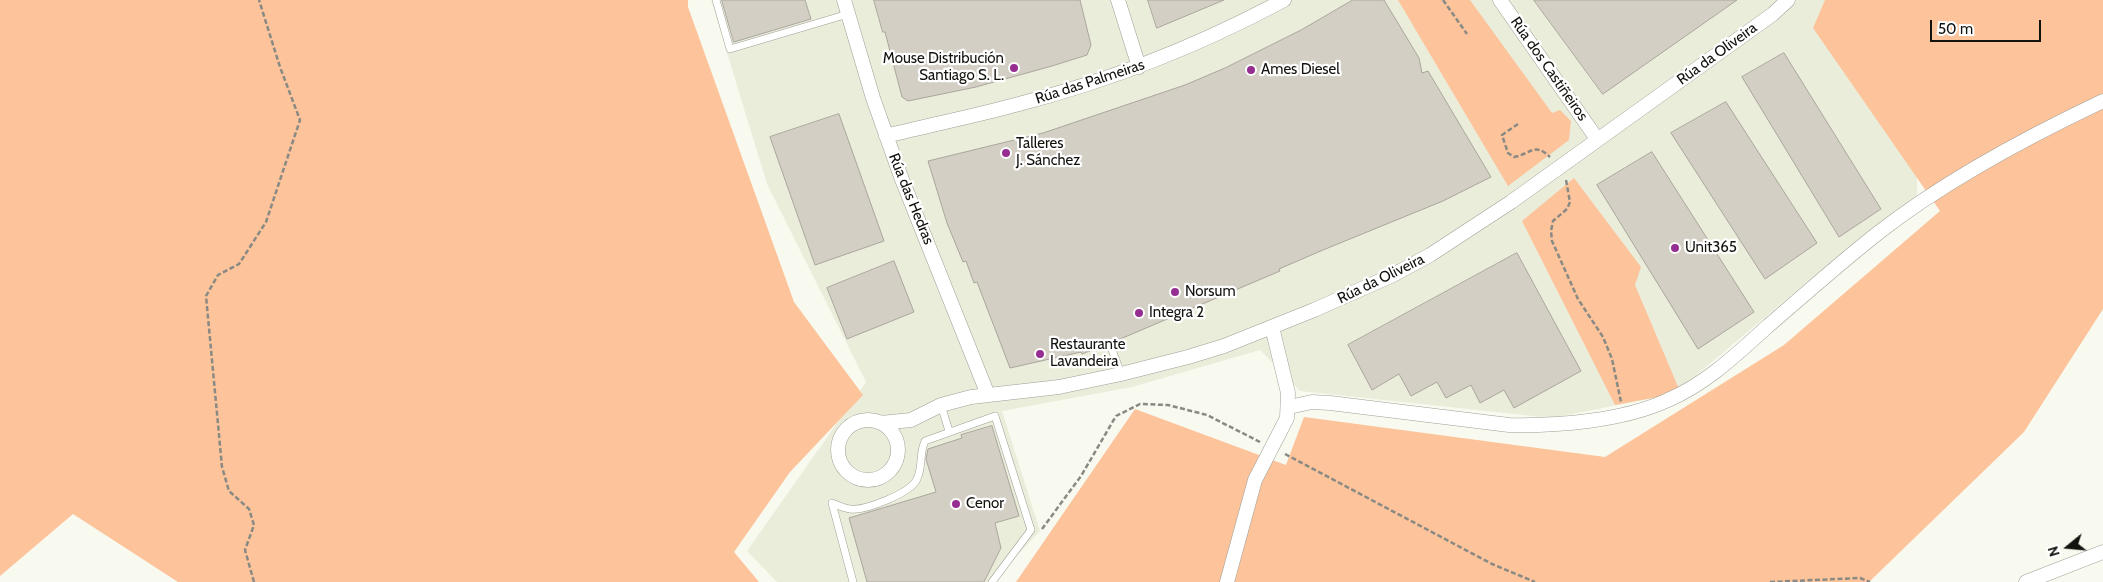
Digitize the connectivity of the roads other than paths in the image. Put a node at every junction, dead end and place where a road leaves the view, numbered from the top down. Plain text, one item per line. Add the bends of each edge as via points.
1 (716, 0) edge
2 (844, 0) edge
3 (1118, 0) edge
4 (1284, 0) edge
5 (1500, 0) edge
6 (1788, 0) edge
7 (848, 14) junction
8 (1139, 67) junction
9 (2103, 101) edge
10 (886, 136) junction
11 (1597, 139) junction
12 (1272, 327) junction
13 (1112, 347) dead end
14 (1121, 374) junction
15 (988, 395) junction
16 (941, 405) junction
17 (1289, 407) junction
18 (911, 420) junction
19 (882, 423) junction
20 (949, 431) junction
21 (897, 442) junction
22 (2103, 552) edge
23 (2049, 578) edge
24 (854, 582) edge
25 (992, 582) edge
26 (1227, 582) edge
27 (2026, 582) edge

1 - 7 lane via 730,49
2 - 7 street, Rúa das Hedras
3 - 8 street
4 - 8 street, Rúa das Palmeiras
5 - 11 street, Rúa dos Castiñeiros
6 - 11 street, Rúa da Oliveira
7 - 10 street, Rúa das Hedras
8 - 10 street, Rúa das Palmeiras via 1020,104
9 - 17 street via 2023,142 1902,215 1704,381 1667,401 1623,414 1564,423 1508,425 1330,403 1312,402
10 - 15 street, Rúa das Hedras
11 - 12 street, Rúa da Oliveira via 1430,256
12 - 14 street, Rúa da Oliveira via 1215,348
12 - 17 street
13 - 14 lane
14 - 15 street, Rúa da Oliveira via 1060,387
15 - 16 street, Rúa da Oliveira
16 - 18 street, Rúa da Oliveira
16 - 20 lane
17 - 26 street via 1287,418 1255,480
18 - 19 street, Rúa da Oliveira
18 - 21 street, Rúa da Oliveira
19 - 21 street
19 - 21 street, Rúa da Oliveira via 863,420 845,431 838,450 846,469 863,479 883,476 896,460
20 - 24 lane via 925,441 916,482 905,493 852,509 832,503
20 - 25 lane via 995,416 1031,530
22 - 23 street
23 - 27 street

